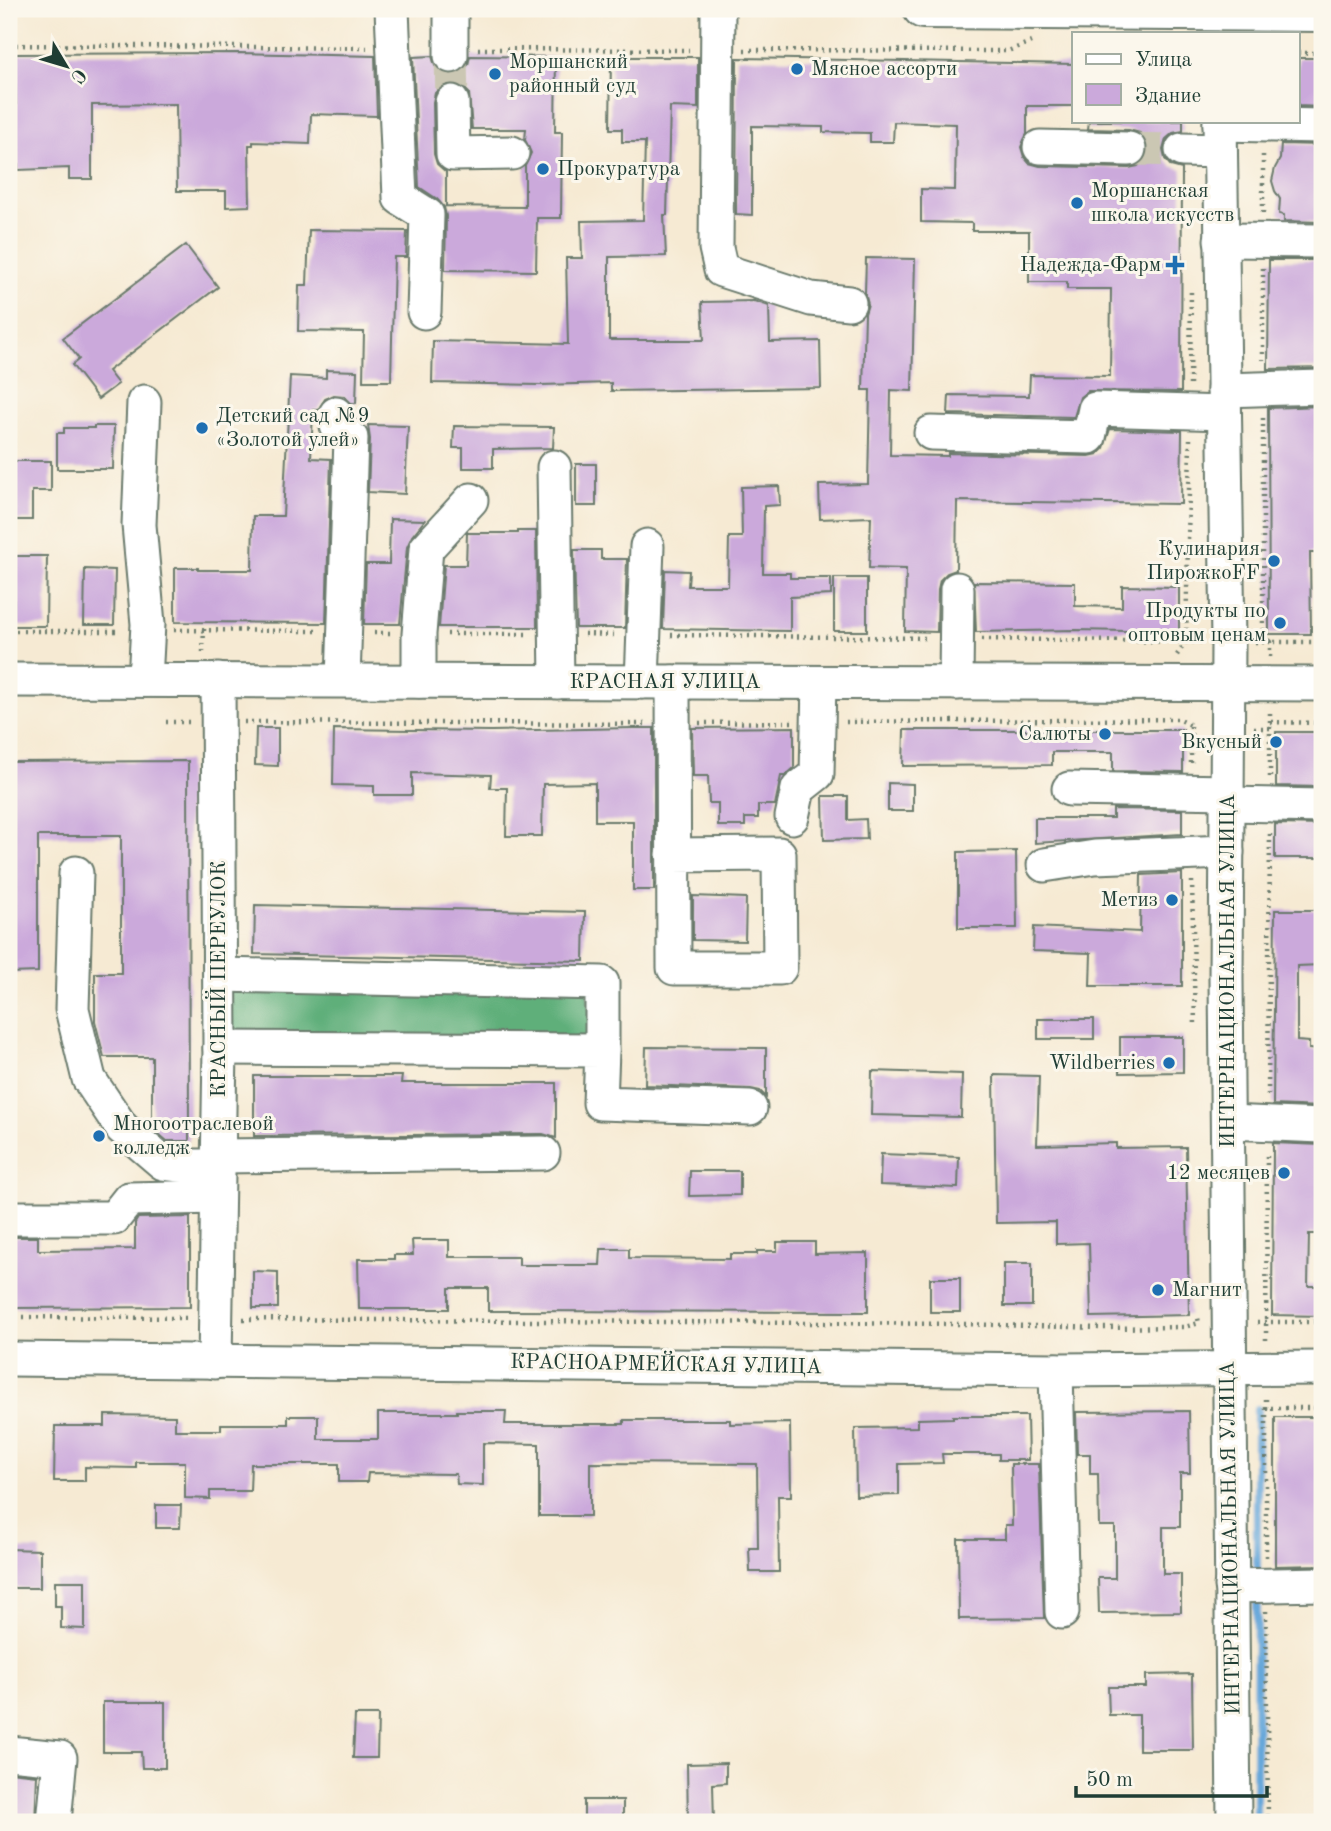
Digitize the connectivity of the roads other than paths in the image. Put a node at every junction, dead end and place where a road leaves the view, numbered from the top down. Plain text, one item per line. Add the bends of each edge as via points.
1 (392, 9) edge
2 (451, 9) edge
3 (718, 9) edge
4 (923, 9) edge
5 (1322, 12) edge
6 (1218, 17) edge
7 (451, 52) tunnel mouth
8 (452, 102) tunnel mouth
9 (1322, 126) edge
10 (1220, 132) edge
11 (1040, 147) dead end
12 (1129, 149) tunnel mouth
13 (1182, 150) tunnel mouth
14 (512, 153) dead end
15 (1221, 240) junction
16 (1322, 241) edge
17 (849, 303) dead end
18 (424, 312) dead end
19 (1322, 387) edge
20 (144, 402) dead end
21 (1224, 402) junction
22 (336, 414) dead end
23 (931, 433) dead end
24 (554, 467) dead end
25 (471, 500) dead end
26 (647, 546) dead end
27 (957, 589) dead end
28 (9, 680) edge
29 (145, 680) junction
30 (218, 680) junction
31 (343, 680) junction
32 (419, 681) junction
33 (557, 682) junction
34 (657, 682) junction
35 (819, 683) junction
36 (956, 683) junction
37 (1228, 684) junction
38 (1322, 684) edge
39 (1069, 789) dead end
40 (1227, 798) junction
41 (1322, 806) edge
42 (792, 817) dead end
43 (1227, 852) junction
44 (674, 855) junction
45 (1044, 865) dead end
46 (76, 873) dead end
47 (220, 975) junction
48 (220, 1048) junction
49 (602, 1050) junction
50 (750, 1108) dead end
51 (1228, 1122) junction
52 (1322, 1126) edge
53 (543, 1153) dead end
54 (218, 1173) junction
55 (9, 1218) edge
56 (9, 1359) edge
57 (215, 1362) junction
58 (1230, 1367) junction
59 (1322, 1368) edge
60 (1056, 1370) junction
61 (1322, 1584) edge
62 (1231, 1586) junction
63 (1062, 1612) dead end
64 (9, 1753) edge
65 (54, 1822) edge
66 (1234, 1822) edge

1 - 18 street via 400,198 426,215
2 - 7 street
3 - 17 street via 716,248 721,270 811,299
4 - 6 main road
5 - 6 main road
8 - 14 street via 453,154
9 - 10 street
10 - 13 street
10 - 15 street, ИНТЕРНАЦИОНАЛЬНАЯ УЛИЦА
11 - 12 street
15 - 16 street
15 - 21 street, ИНТЕРНАЦИОНАЛЬНАЯ УЛИЦА
19 - 21 street
20 - 29 street via 139,525
21 - 23 street via 1095,409 1089,437
21 - 37 street, ИНТЕРНАЦИОНАЛЬНАЯ УЛИЦА
22 - 31 street via 337,426 351,438
24 - 33 street
25 - 32 street via 426,549
26 - 34 street
27 - 36 street
28 - 29 street, КРАСНАЯ УЛИЦА
29 - 30 street, КРАСНАЯ УЛИЦА
30 - 31 street, КРАСНАЯ УЛИЦА
30 - 47 street, КРАСНЫЙ ПЕРЕУЛОК
31 - 32 street, КРАСНАЯ УЛИЦА
32 - 33 street, КРАСНАЯ УЛИЦА
33 - 34 street, КРАСНАЯ УЛИЦА
34 - 35 street, КРАСНАЯ УЛИЦА
34 - 44 street
35 - 36 street, КРАСНАЯ УЛИЦА
35 - 42 street via 817,774 798,789
36 - 37 street, КРАСНАЯ УЛИЦА
37 - 38 street, КРАСНАЯ УЛИЦА
37 - 40 street, ИНТЕРНАЦИОНАЛЬНАЯ УЛИЦА
39 - 40 street via 1191,791
40 - 41 street
40 - 43 street, ИНТЕРНАЦИОНАЛЬНАЯ УЛИЦА
43 - 45 street via 1095,857
43 - 51 street, ИНТЕРНАЦИОНАЛЬНАЯ УЛИЦА
44 - 44 street via 674,968 779,968 779,854
46 - 54 street via 72,1009 89,1079 122,1128 163,1163
47 - 48 street, КРАСНЫЙ ПЕРЕУЛОК
47 - 49 street via 602,983
48 - 49 street
48 - 54 street, КРАСНЫЙ ПЕРЕУЛОК
49 - 50 street via 600,1103
51 - 52 street
51 - 58 street, ИНТЕРНАЦИОНАЛЬНАЯ УЛИЦА
53 - 54 street
54 - 55 street via 130,1199 114,1218
54 - 57 street, КРАСНЫЙ ПЕРЕУЛОК
56 - 57 street, КРАСНОАРМЕЙСКАЯ УЛИЦА
57 - 60 street, КРАСНОАРМЕЙСКАЯ УЛИЦА
58 - 59 street, КРАСНОАРМЕЙСКАЯ УЛИЦА
58 - 60 street, КРАСНОАРМЕЙСКАЯ УЛИЦА
58 - 62 street, ИНТЕРНАЦИОНАЛЬНАЯ УЛИЦА
60 - 63 street
61 - 62 street
62 - 66 street, ИНТЕРНАЦИОНАЛЬНАЯ УЛИЦА
64 - 65 street via 60,1758

